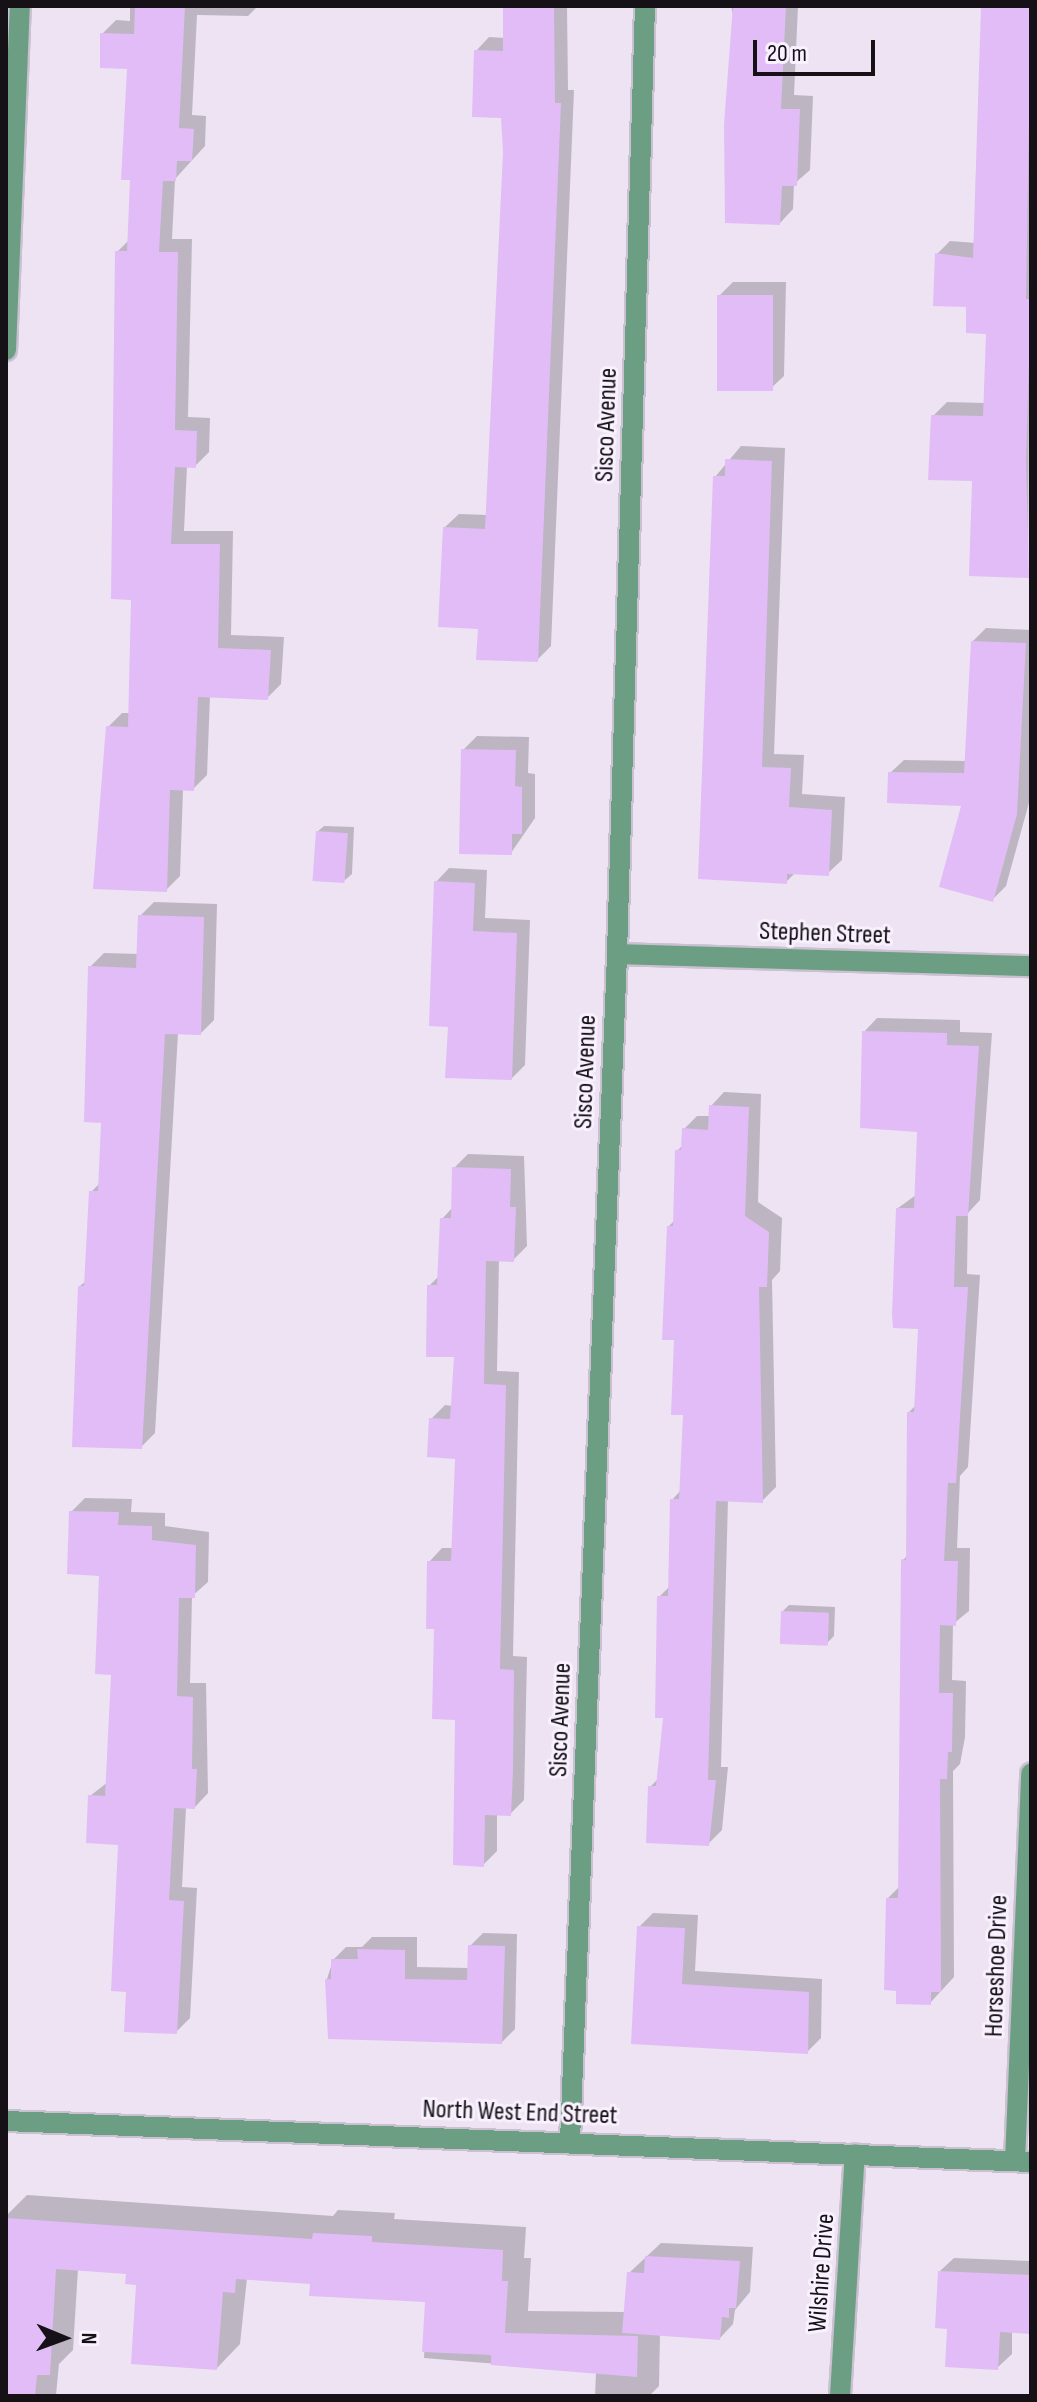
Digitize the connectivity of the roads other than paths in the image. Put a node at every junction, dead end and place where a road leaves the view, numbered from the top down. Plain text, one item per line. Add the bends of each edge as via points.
1 (20, 6) edge
2 (645, 6) edge
3 (6, 350) edge
4 (617, 954) junction
5 (1031, 966) edge
6 (1031, 1773) edge
7 (6, 2121) edge
8 (570, 2141) junction
9 (855, 2154) junction
10 (1023, 2161) edge
11 (840, 2396) edge

1 - 3 street
2 - 4 street, Sisco Avenue
4 - 5 street, Stephen Street
4 - 8 street, Sisco Avenue
6 - 10 street, Horseshoe Drive
7 - 8 street, North West End Street
8 - 9 street, North West End Street
9 - 10 street, North West End Street
9 - 11 street, Wilshire Drive

